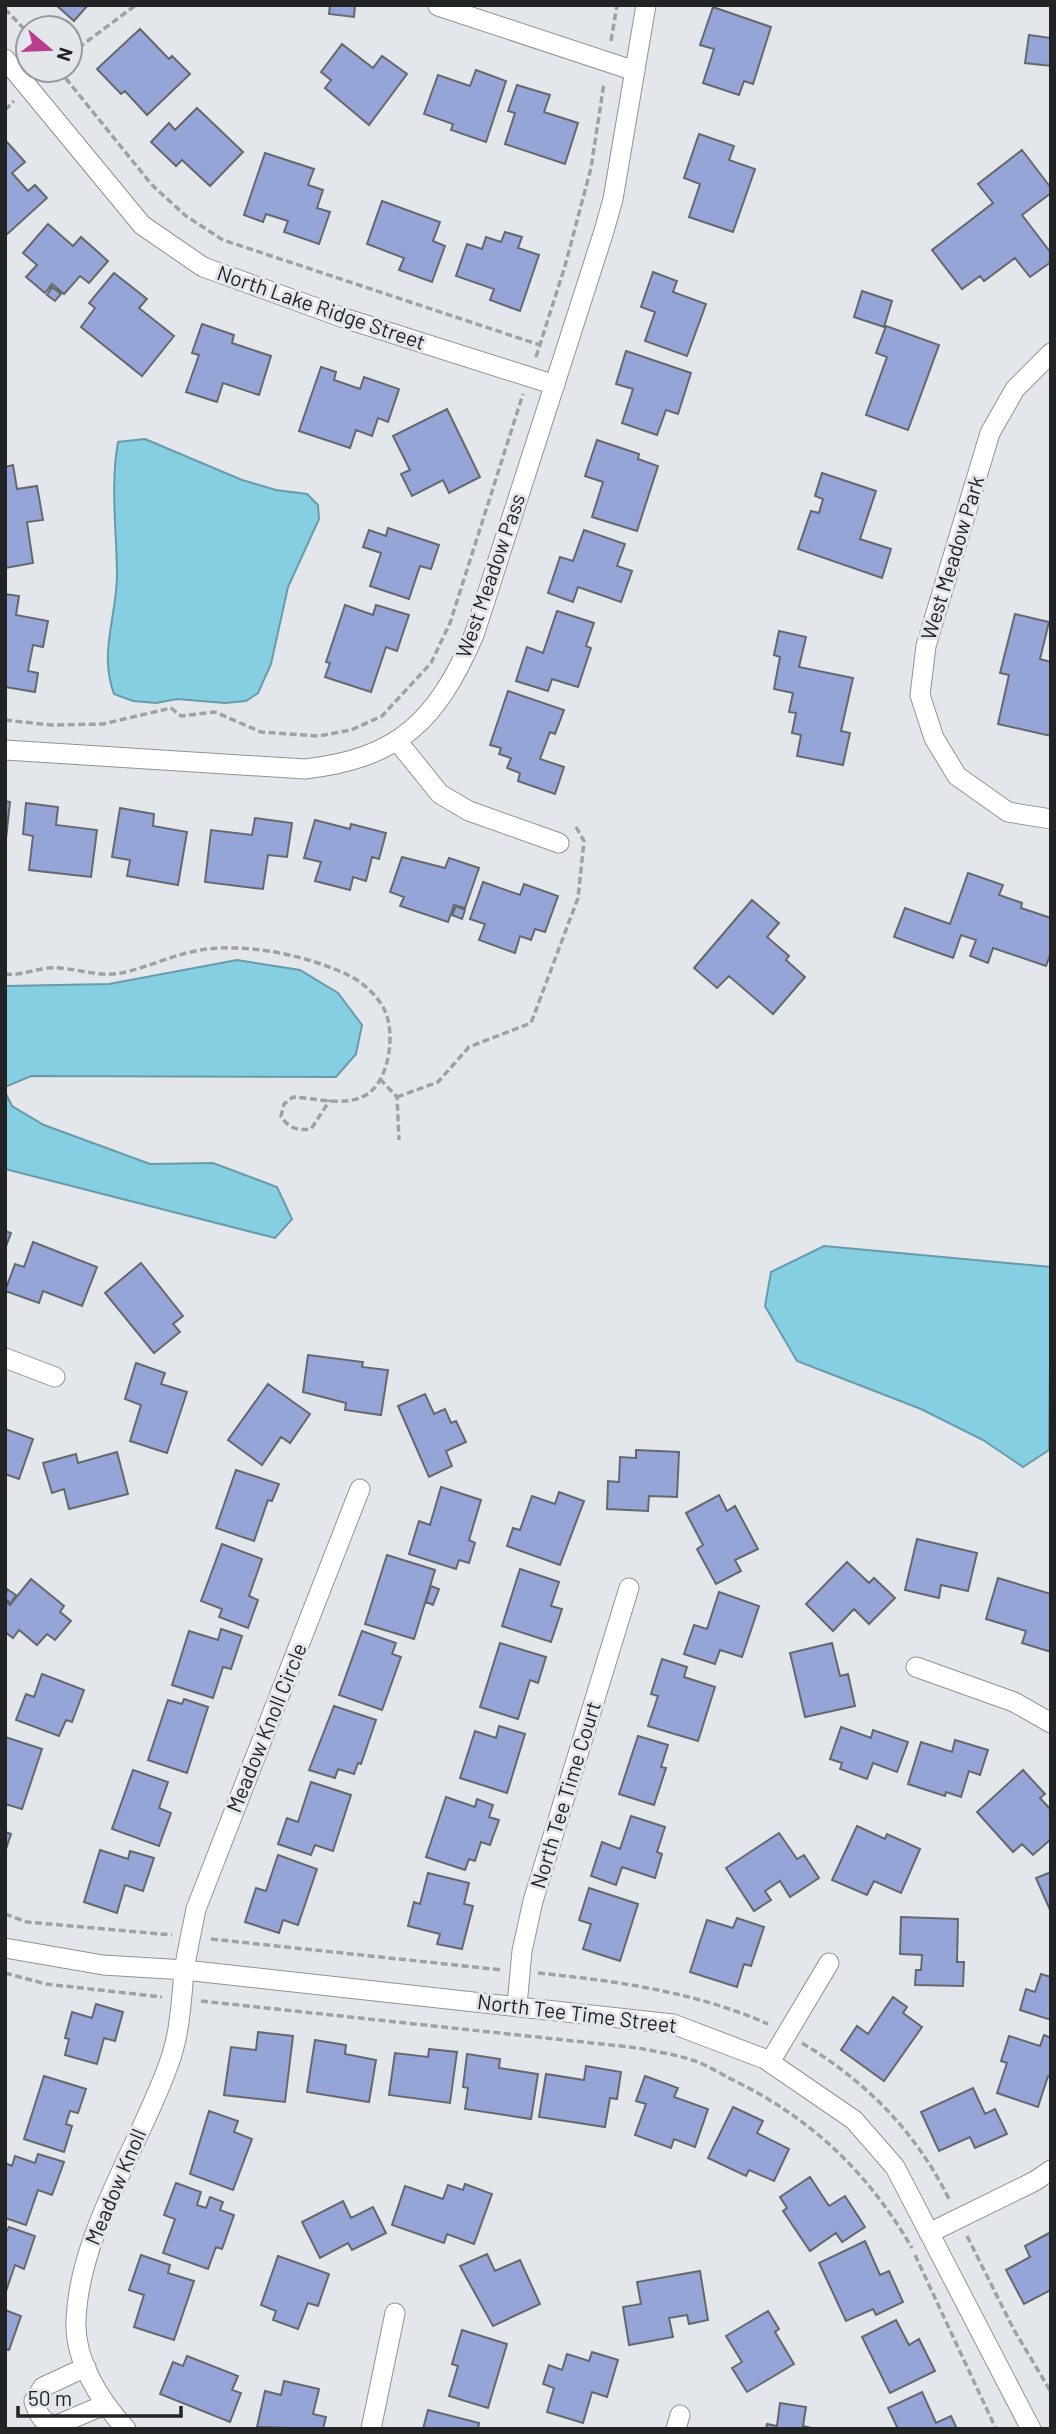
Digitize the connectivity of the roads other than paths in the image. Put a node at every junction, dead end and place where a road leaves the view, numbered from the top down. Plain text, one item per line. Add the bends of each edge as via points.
1 (646, 5) edge
2 (438, 6) edge
3 (5, 58) edge
4 (635, 71) junction
5 (1051, 353) edge
6 (555, 385) junction
7 (398, 742) junction
8 (5, 750) edge
9 (1051, 819) edge
10 (559, 843) dead end
11 (5, 1358) edge
12 (55, 1377) dead end
13 (360, 1489) dead end
14 (629, 1588) dead end
15 (916, 1667) dead end
16 (1051, 1723) edge
17 (5, 1948) edge
18 (829, 1963) dead end
19 (185, 1970) junction
20 (517, 2005) junction
21 (770, 2062) junction
22 (1051, 2170) edge
23 (929, 2233) junction
24 (395, 2312) dead end
25 (86, 2367) junction
26 (104, 2405) junction
27 (126, 2429) edge
28 (371, 2429) edge
29 (1031, 2429) edge

1 - 4 street, West Meadow Pass
2 - 4 street
3 - 6 street, North Lake Ridge Street via 142,225 203,267
4 - 6 street, West Meadow Pass via 613,199
5 - 9 street, West Meadow Park via 1015,389 990,433 926,646 920,695 934,738 957,776 1008,812
6 - 7 street, West Meadow Pass via 458,673 421,722
7 - 8 street, West Meadow Pass via 344,764 304,769
7 - 10 street via 440,794 469,811
11 - 12 street
13 - 19 street, Meadow Knoll Circle via 195,1909
14 - 20 street, North Tee Time Court via 533,1901
15 - 16 street via 1014,1702
17 - 19 street, North Tee Time Street via 103,1965
18 - 21 street
19 - 20 street, North Tee Time Street
19 - 25 street, Meadow Knoll via 180,2024 169,2065 84,2262 75,2322
20 - 21 street, North Tee Time Street via 673,2024
21 - 23 street, North Tee Time Street via 854,2120 895,2167
22 - 23 street
23 - 29 street, North Tee Time Street
24 - 28 street
25 - 26 street, Meadow Knoll
25 - 26 street via 43,2387 34,2401 38,2416 57,2425
26 - 27 street, Meadow Knoll

